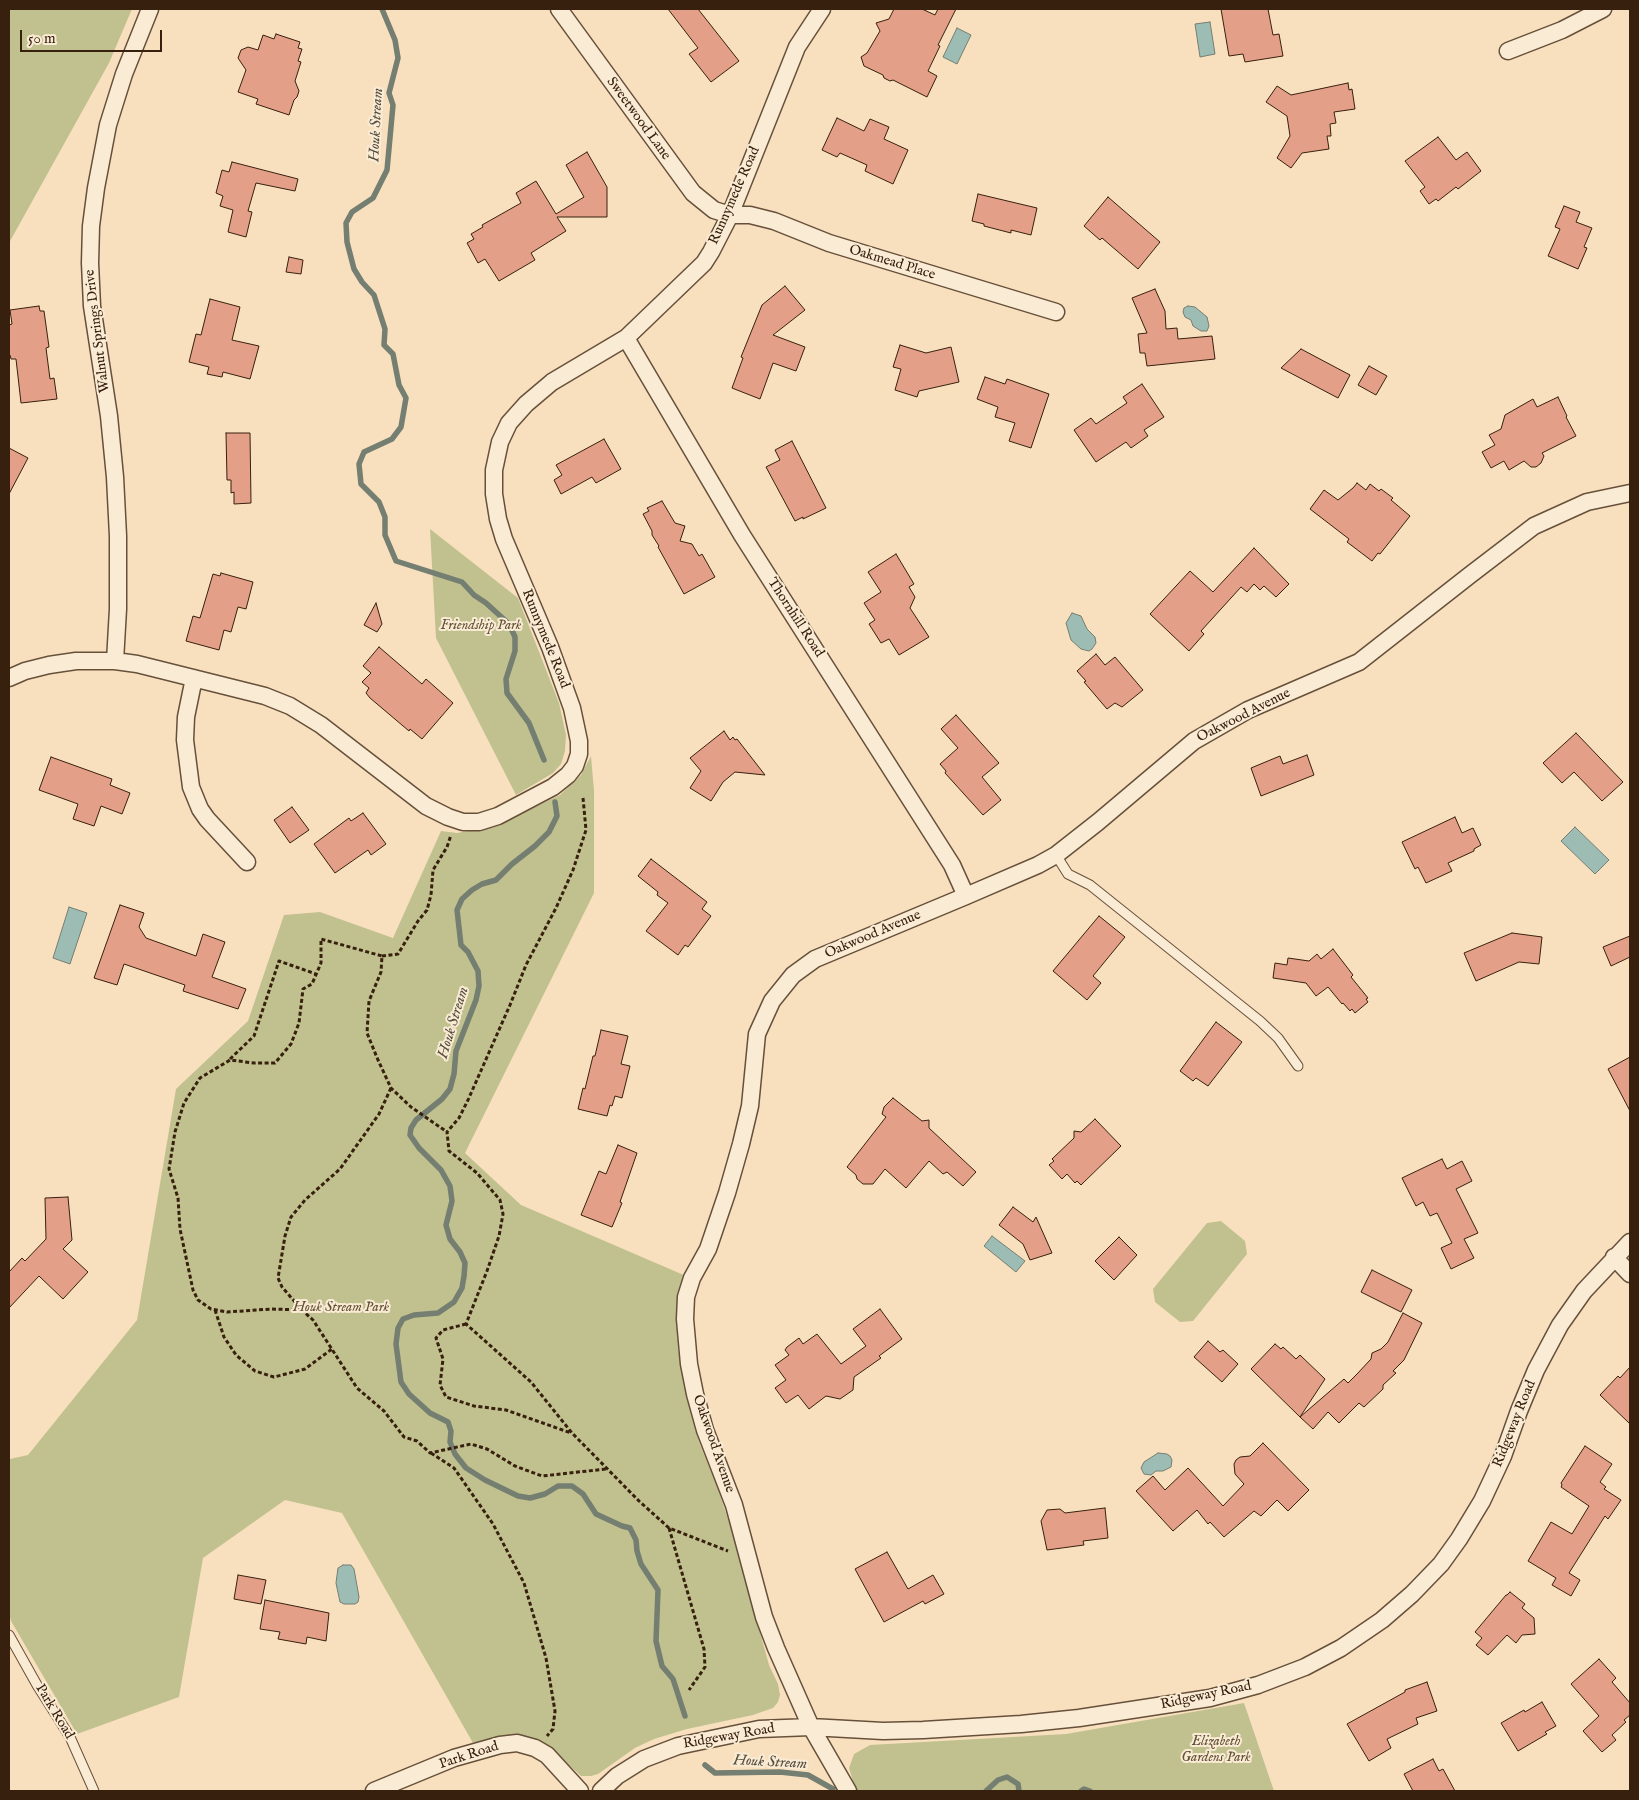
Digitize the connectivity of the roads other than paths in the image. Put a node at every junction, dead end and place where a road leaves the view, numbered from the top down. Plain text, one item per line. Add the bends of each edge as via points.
1 (150, 9) edge
2 (559, 9) edge
3 (822, 9) edge
4 (1603, 9) edge
5 (1508, 51) dead end
6 (730, 215) junction
7 (1056, 312) dead end
8 (626, 338) junction
9 (1630, 493) edge
10 (115, 661) junction
11 (9, 678) edge
12 (194, 678) junction
13 (1056, 855) junction
14 (247, 862) dead end
15 (966, 896) junction
16 (1298, 1066) dead end
17 (1630, 1242) edge
18 (1614, 1257) junction
19 (1630, 1274) edge
20 (9, 1635) edge
21 (811, 1727) junction
22 (94, 1791) edge
23 (374, 1791) edge
24 (580, 1791) edge
25 (601, 1791) edge
26 (848, 1791) edge

1 - 10 street, Walnut Springs Drive via 108,125 91,226 92,306 108,416 118,528
2 - 6 street, Sweetwood Lane via 693,193 714,210
3 - 6 street, Runnymede Road via 797,47
4 - 5 street via 1562,30
6 - 7 street, Oakmead Place via 750,215 774,221 829,243
6 - 8 street, Runnymede Road via 704,263
8 - 12 street, Runnymede Road via 552,382 526,404 509,423 500,442 494,470 496,511 504,539 550,647 580,741 575,766 553,787 498,816 479,822 463,822 426,806 321,725 290,706 265,696
8 - 15 street, Thornhill Road via 742,535 952,865
9 - 13 street, Oakwood Avenue via 1587,502 1534,526 1359,662 1248,710 1194,741
10 - 11 street, Runnymede Road via 49,665
10 - 12 street, Runnymede Road
12 - 14 street via 185,740 191,787 207,819
13 - 15 street, Oakwood Avenue
13 - 16 lane via 1068,874 1090,885 1260,1021 1278,1038
15 - 21 street, Oakwood Avenue via 815,959 793,975 772,1001 757,1034 750,1106 727,1193 708,1249 686,1297 689,1364 705,1430 734,1505 767,1625
17 - 18 street, Ridgeway Road
18 - 19 street
18 - 21 street, Ridgeway Road via 1584,1290 1560,1325 1536,1370 1482,1502 1460,1539 1412,1594 1382,1620 1341,1648 1305,1667 1258,1685 1210,1698 1079,1718 923,1730
20 - 22 lane, Park Road via 70,1737
21 - 25 street, Ridgeway Road via 758,1729 678,1746 644,1759
21 - 26 street, Oakwood Avenue
23 - 24 street, Park Road via 454,1758 517,1743 535,1748 547,1756

